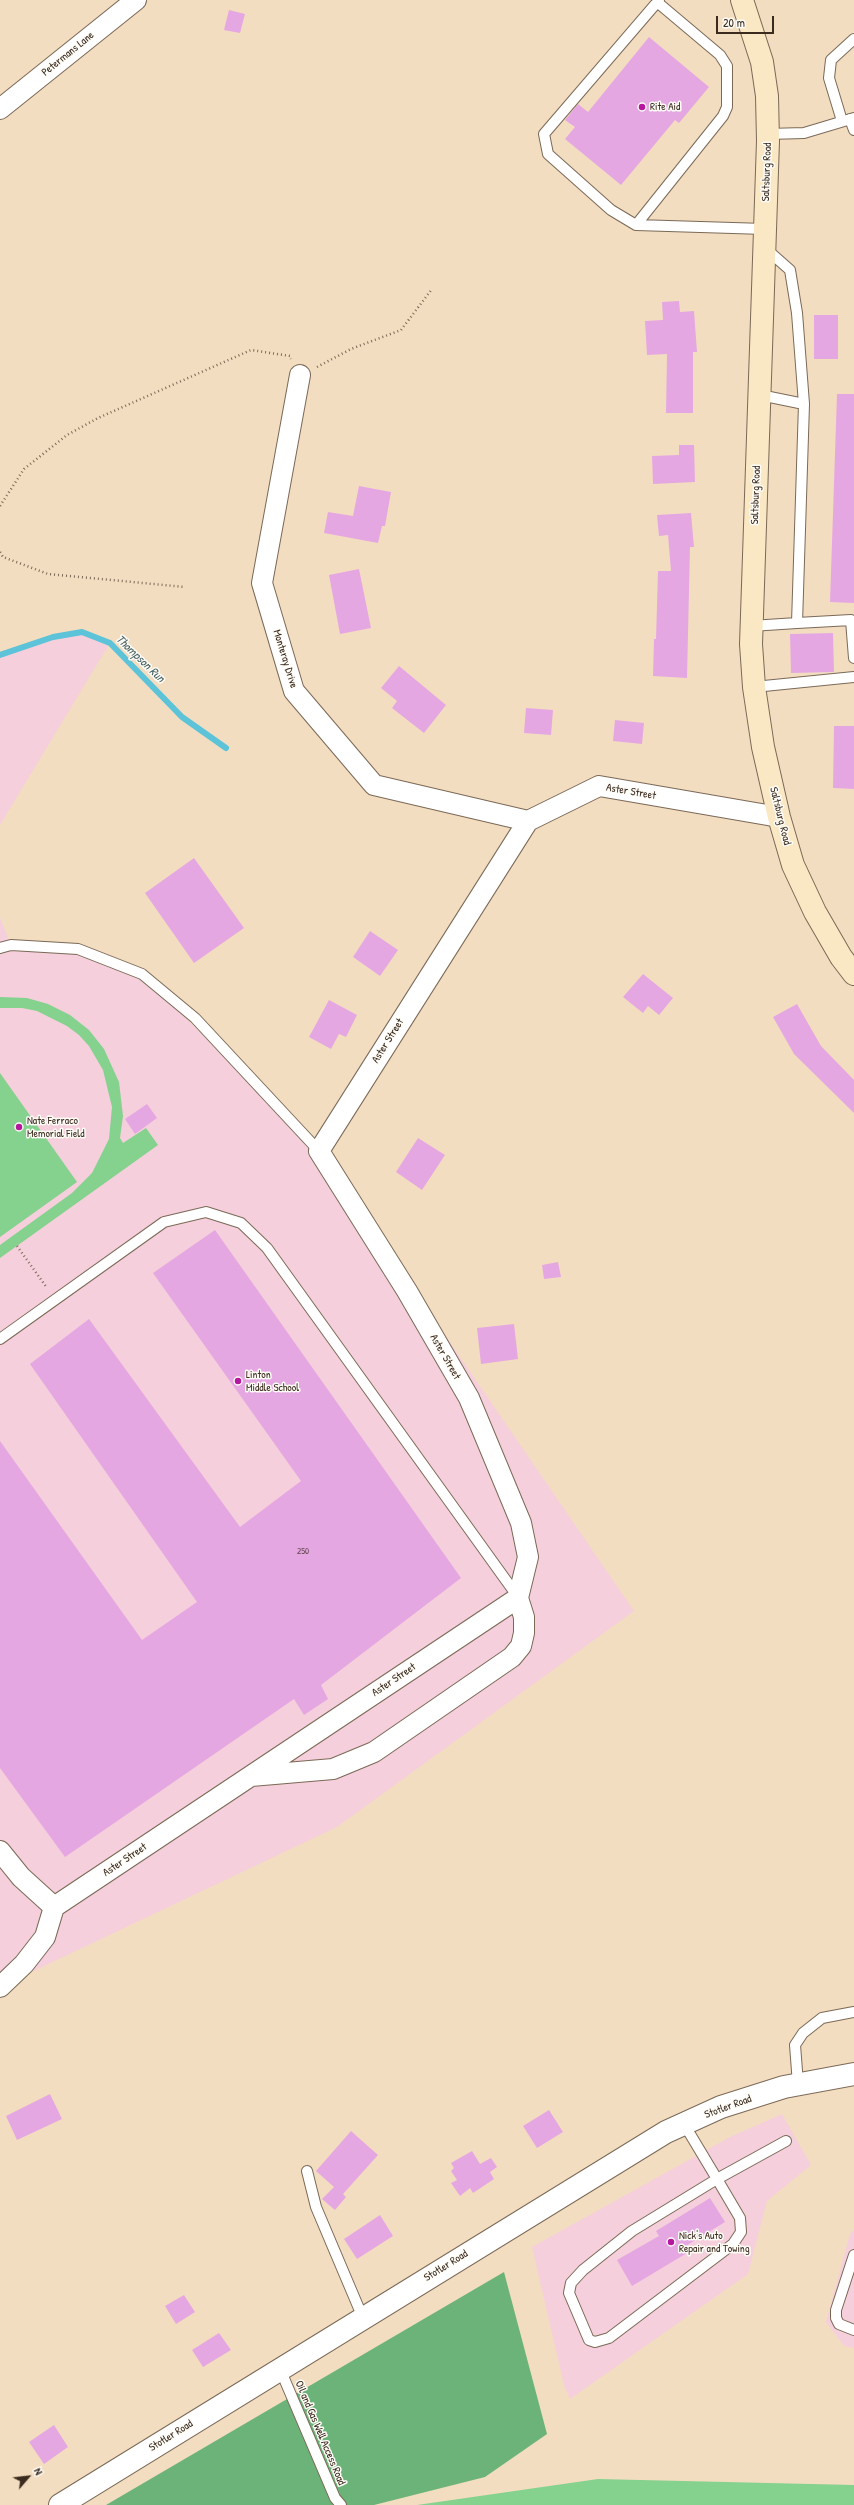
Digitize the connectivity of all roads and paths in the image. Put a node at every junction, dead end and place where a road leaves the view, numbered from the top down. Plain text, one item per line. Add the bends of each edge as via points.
1 (136, 0) edge
2 (742, 0) edge
3 (658, 1) edge
4 (854, 39) edge
5 (0, 109) edge
6 (849, 119) edge
7 (854, 130) edge
8 (768, 134) junction
9 (636, 226) junction
10 (765, 239) junction
11 (432, 290) dead end
12 (300, 375) junction
13 (760, 395) junction
14 (804, 404) junction
15 (0, 506) edge
16 (0, 552) edge
17 (185, 587) dead end
18 (797, 623) junction
19 (751, 626) junction
20 (854, 658) edge
21 (854, 677) edge
22 (754, 687) junction
23 (779, 817) junction
24 (528, 821) junction
25 (0, 948) edge
26 (854, 974) edge
27 (319, 1151) junction
28 (17, 1246) dead end
29 (54, 1299) junction
30 (0, 1339) edge
31 (518, 1598) junction
32 (251, 1776) junction
33 (0, 1851) edge
34 (54, 1907) junction
35 (0, 1987) edge
36 (854, 2012) edge
37 (854, 2074) edge
38 (798, 2084) junction
39 (684, 2124) junction
40 (786, 2141) dead end
41 (307, 2172) dead end
42 (716, 2179) junction
43 (854, 2256) edge
44 (363, 2318) junction
45 (854, 2330) edge
46 (280, 2368) junction
47 (60, 2505) edge
48 (341, 2505) edge

1 - 5 street, Petermans Lane
2 - 8 main road, Saltsburg Road via 762,62 767,96
3 - 9 lane via 720,55 727,66 728,107 724,116
3 - 9 lane via 544,134 548,154 611,210
4 - 6 lane via 831,60 829,78
6 - 7 lane
6 - 8 lane via 804,133
8 - 10 main road, Saltsburg Road
9 - 10 lane
10 - 13 main road, Saltsburg Road
10 - 14 lane via 790,270 797,313
11 - 12 path via 401,330 351,349
12 - 15 path via 290,356 251,350 98,418 67,435 24,468
12 - 24 street, Monteray Drive via 262,583 294,691 374,784
13 - 14 lane
13 - 19 main road, Saltsburg Road
14 - 18 lane
16 - 17 path via 3,557 48,574
18 - 19 lane
18 - 20 lane via 851,620
19 - 22 main road, Saltsburg Road
21 - 22 lane
22 - 23 main road, Saltsburg Road via 763,747
23 - 24 street, Aster Street via 599,786
23 - 26 main road, Saltsburg Road via 793,865 815,912
24 - 27 street, Aster Street
25 - 27 lane via 11,945 78,949 142,974 195,1018
27 - 31 street, Aster Street via 407,1291 468,1398 521,1523 528,1557
28 - 29 path
29 - 30 lane
29 - 31 lane via 164,1222 206,1212 241,1223 267,1248
31 - 32 street, Aster Street
31 - 32 street via 524,1617 524,1634 521,1646 512,1657 374,1752 333,1770
32 - 34 street, Aster Street
33 - 34 street via 21,1877
34 - 35 street via 45,1937 24,1964
36 - 38 lane via 822,2018 803,2033 795,2045
37 - 38 street, Stotler Road
38 - 39 street, Stotler Road via 722,2107
39 - 42 lane
39 - 44 street, Stotler Road via 601,2170
40 - 42 lane
41 - 44 lane via 316,2207
42 - 42 lane via 740,2218 741,2232 732,2244 613,2335 595,2342 588,2340 569,2293 572,2282 583,2270 632,2231
43 - 45 lane via 836,2310 839,2324
44 - 46 street, Stotler Road
46 - 47 street, Stotler Road
46 - 48 lane, Oil and Gas Well Access Road via 335,2498

